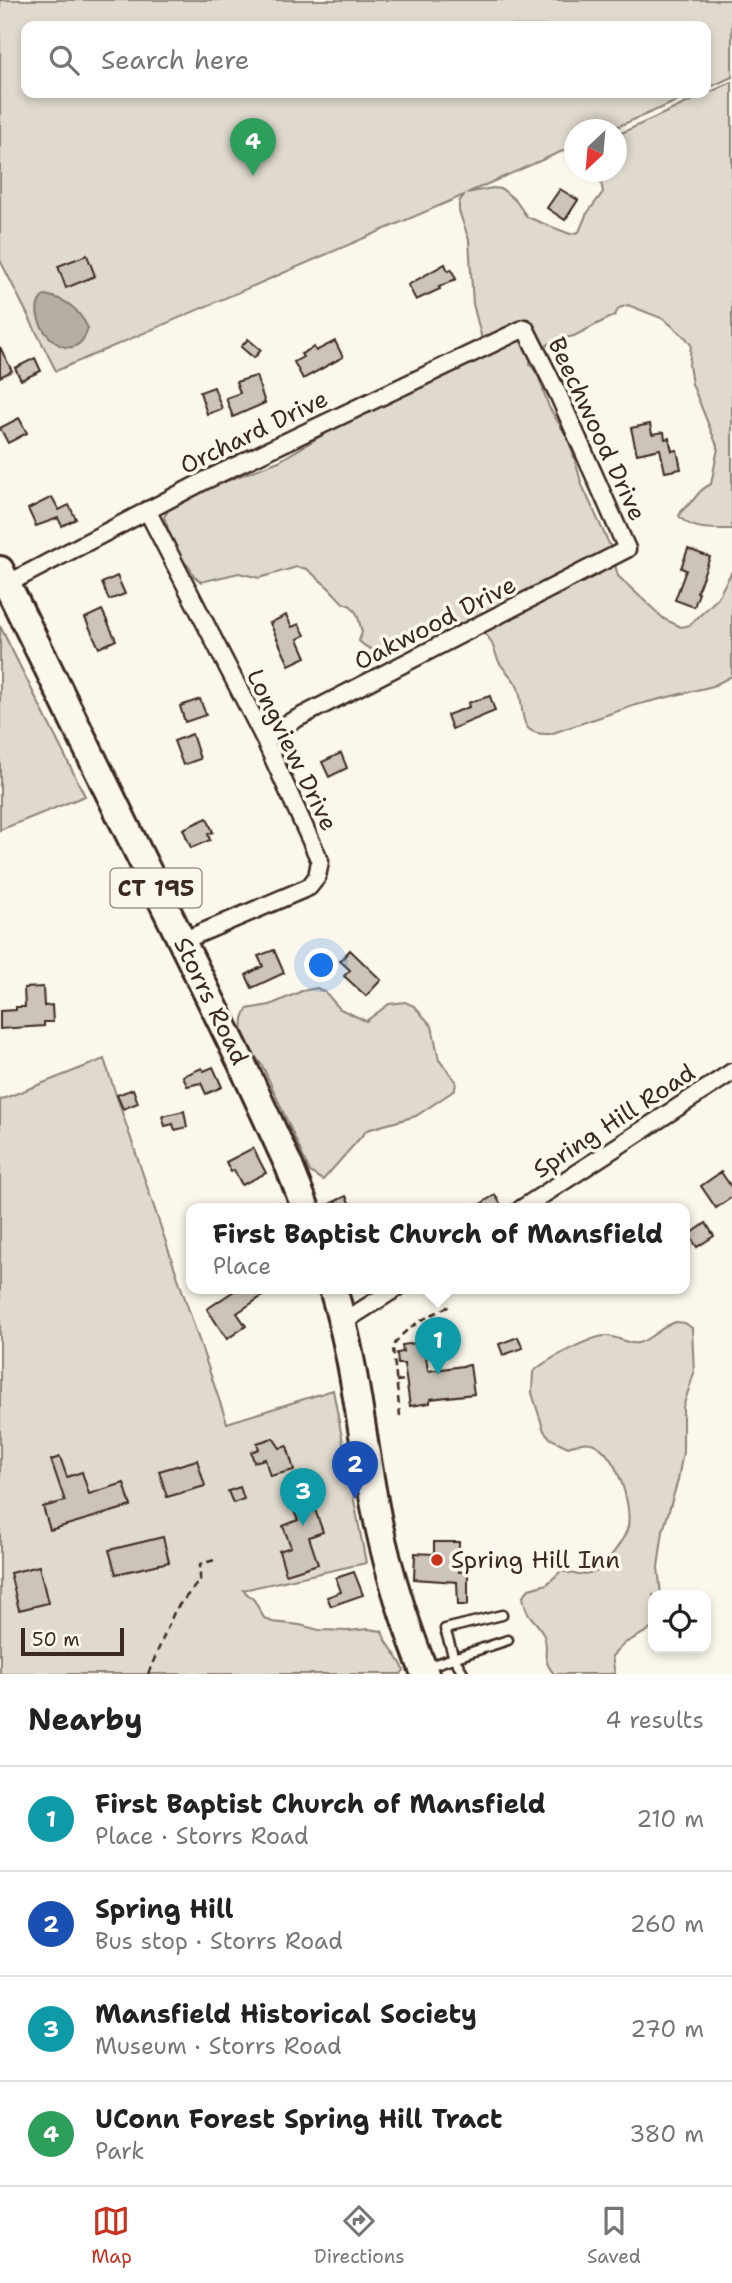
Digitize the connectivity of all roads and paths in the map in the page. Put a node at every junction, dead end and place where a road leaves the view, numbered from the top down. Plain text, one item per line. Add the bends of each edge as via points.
1 (525, 328) joint
2 (147, 510) junction
3 (627, 549) joint
4 (4, 577) edge
5 (263, 736) junction
6 (182, 941) junction
7 (732, 1072) edge
8 (304, 1203) edge
9 (530, 1203) edge
10 (335, 1294) edge
11 (387, 1294) edge
12 (450, 1306) dead end
13 (343, 1322) junction
14 (406, 1380) dead end
15 (396, 1381) junction
16 (400, 1416) dead end
17 (215, 1560) dead end
18 (502, 1615) dead end
19 (508, 1640) dead end
20 (454, 1658) junction
21 (424, 1671) edge
22 (148, 1674) edge
23 (464, 1674) edge

1 - 2 street, Orchard Drive
1 - 3 street, Beechwood Drive
2 - 4 street, Orchard Drive
2 - 5 street, Longview Drive
3 - 5 street, Oakwood Drive
4 - 6 main road, Storrs Road / CT 195
5 - 6 street, Longview Drive via 320,861 317,877 309,887
6 - 8 main road, Storrs Road / CT 195
7 - 9 street, Spring Hill Road
10 - 13 main road
11 - 13 street
12 - 15 path via 396,1341
13 - 21 main road via 378,1524 392,1584
14 - 15 path
15 - 16 path
17 - 22 path via 200,1564 200,1580 175,1610
18 - 20 lane via 445,1629
19 - 20 lane
20 - 21 lane
20 - 23 lane

